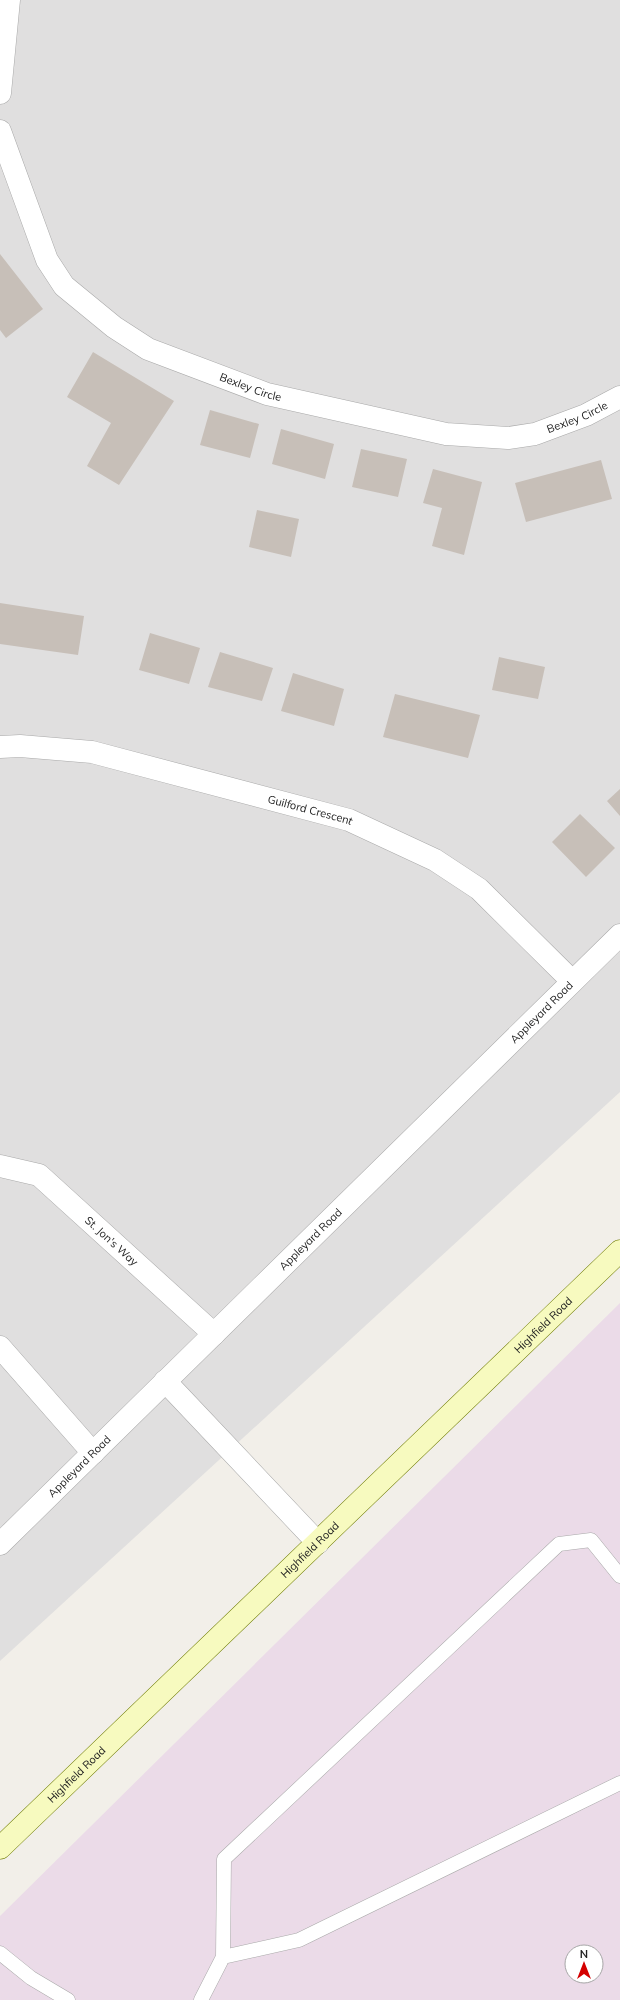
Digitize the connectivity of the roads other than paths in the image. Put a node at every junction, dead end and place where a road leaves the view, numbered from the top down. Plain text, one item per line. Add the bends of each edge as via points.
1 (9, 0) edge
2 (0, 93) edge
3 (0, 131) edge
4 (620, 397) edge
5 (0, 747) edge
6 (620, 935) edge
7 (572, 981) junction
8 (0, 1166) edge
9 (620, 1251) edge
10 (214, 1334) junction
11 (0, 1347) edge
12 (165, 1381) junction
13 (93, 1453) junction
14 (318, 1543) junction
15 (0, 1544) edge
16 (620, 1576) edge
17 (620, 1783) edge
18 (0, 1848) edge
19 (0, 1953) edge
20 (223, 1957) junction
21 (68, 2000) edge
22 (201, 2000) edge

1 - 2 street
3 - 4 street, Bexley Circle via 47,260 64,286 114,327 148,349 267,394 446,434 508,438 535,434 586,415
5 - 7 street, Guilford Crescent via 20,746 92,752 349,820 435,860 479,889
6 - 7 street, Appleyard Road
7 - 10 street, Appleyard Road
8 - 10 street, St. Jon's Way via 39,1174
9 - 14 street, Highfield Road
10 - 12 street, Appleyard Road
11 - 13 street
12 - 13 street, Appleyard Road
12 - 14 street
13 - 15 street, Appleyard Road
14 - 18 street, Highfield Road
16 - 20 lane via 591,1540 559,1544 224,1859
17 - 20 lane via 299,1940
19 - 21 lane via 31,1978
20 - 22 lane

